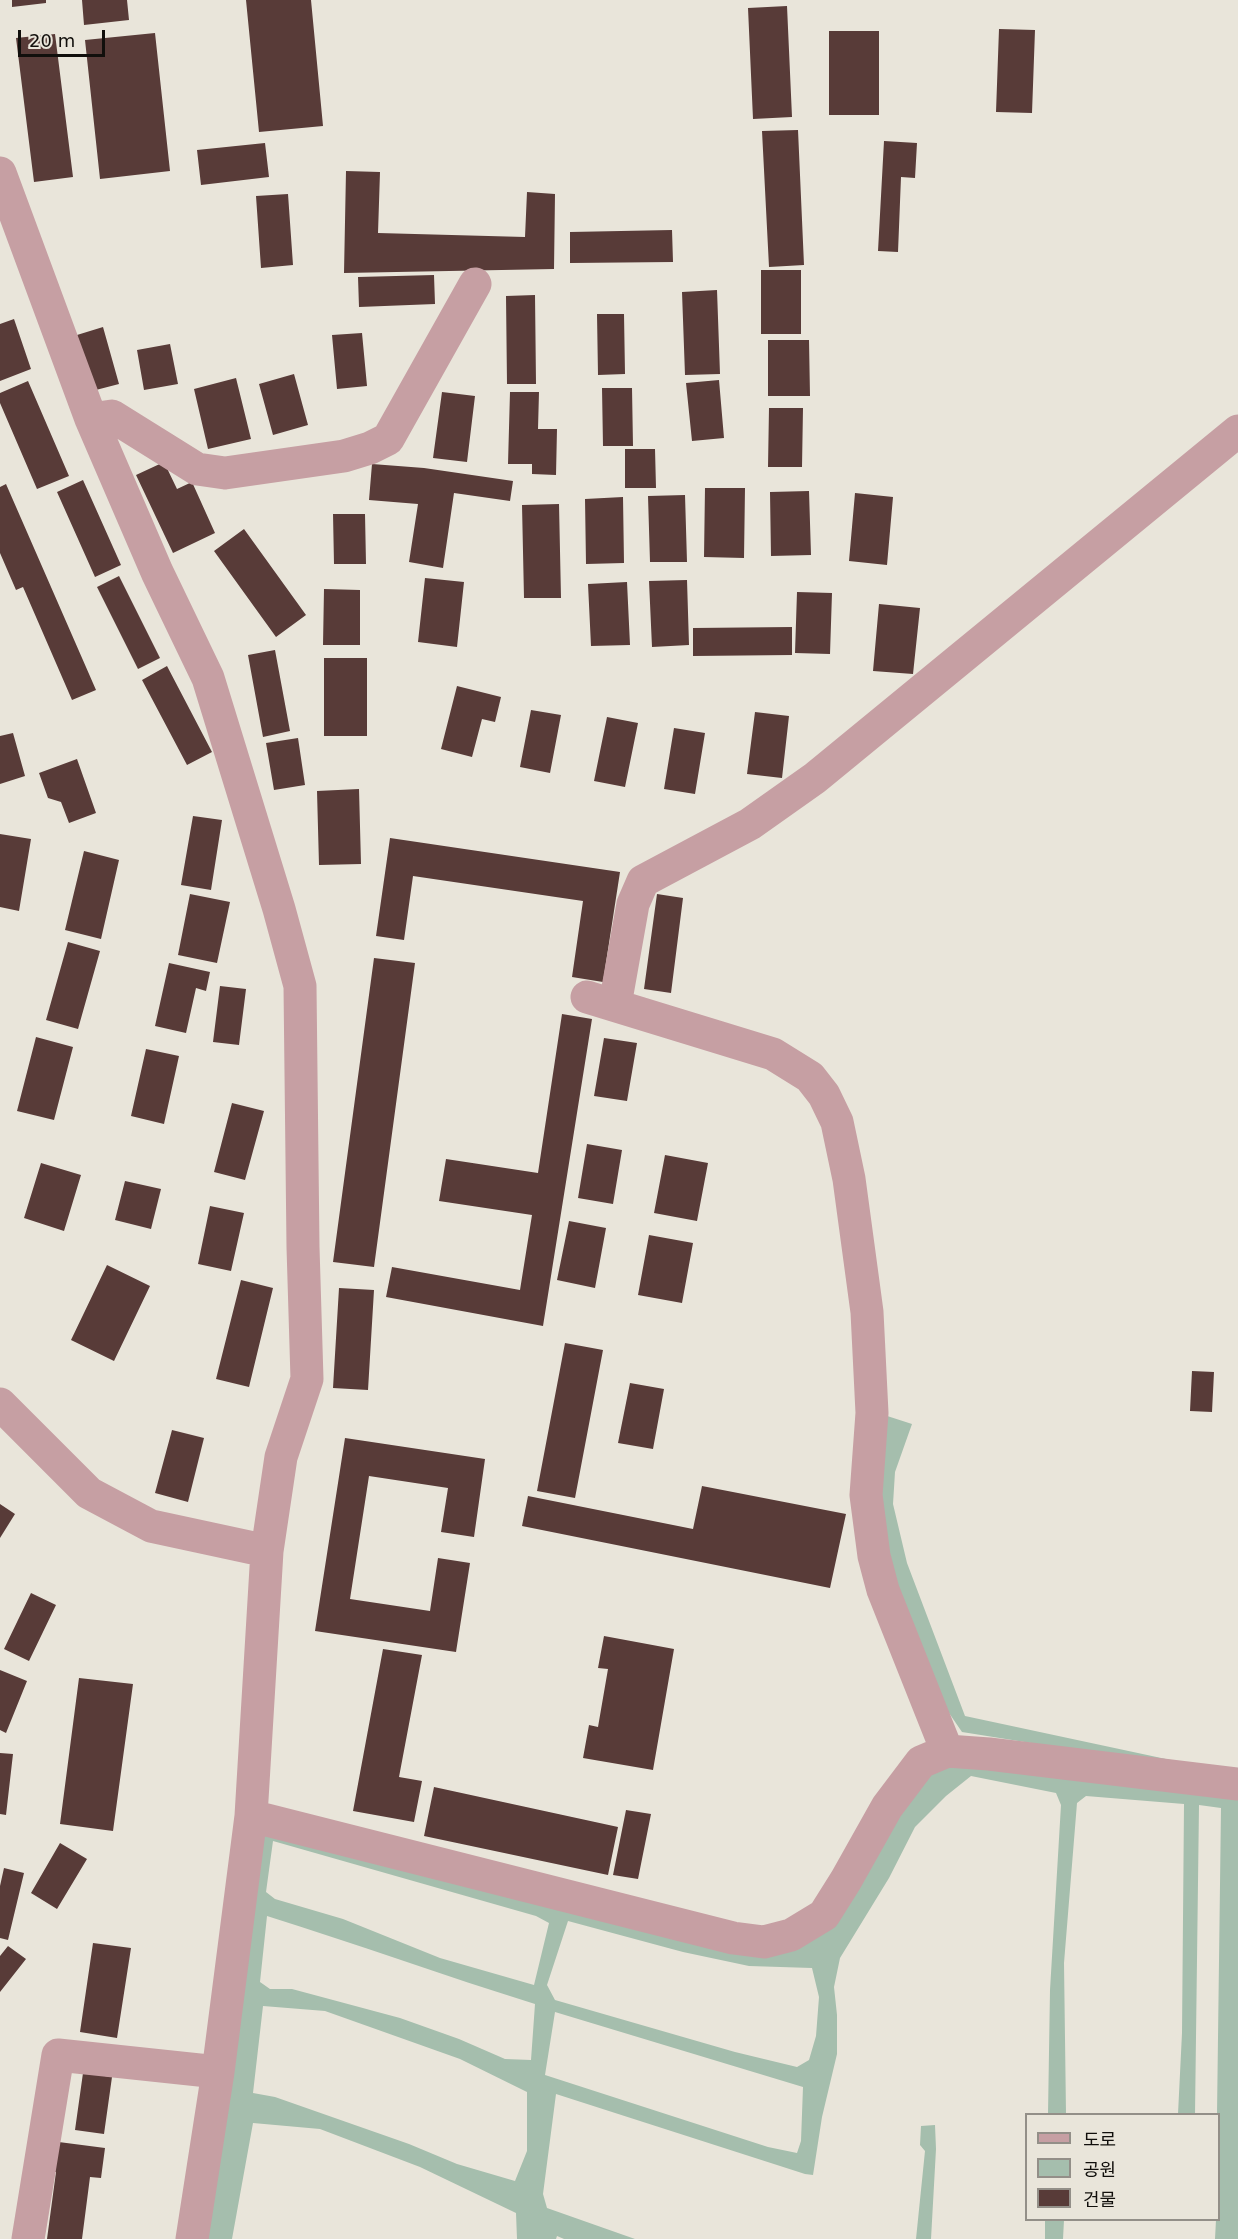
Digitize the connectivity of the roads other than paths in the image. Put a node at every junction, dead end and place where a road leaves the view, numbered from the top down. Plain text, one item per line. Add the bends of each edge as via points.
1 (0, 173) edge
2 (475, 284) dead end
3 (91, 419) junction
4 (1238, 431) edge
5 (0, 1404) edge
6 (267, 1551) junction
7 (947, 1751) junction
8 (1238, 1784) edge
9 (251, 1816) junction
10 (218, 2072) junction
11 (28, 2239) edge
12 (192, 2239) edge

1 - 3 street
2 - 3 street via 388,439 370,448 344,456 225,473 197,469 112,416
3 - 6 street via 208,678 300,986 307,1379 281,1457
4 - 7 street via 814,778 750,824 643,881 601,1001 773,1054 810,1077 837,1122 867,1312 872,1413 866,1495 874,1556 883,1590
5 - 6 street via 89,1493 151,1526
6 - 9 street
7 - 8 street
7 - 9 street via 921,1762 887,1807 824,1915 791,1935 764,1941 733,1938
9 - 10 street
10 - 11 street via 58,2055
10 - 12 street

